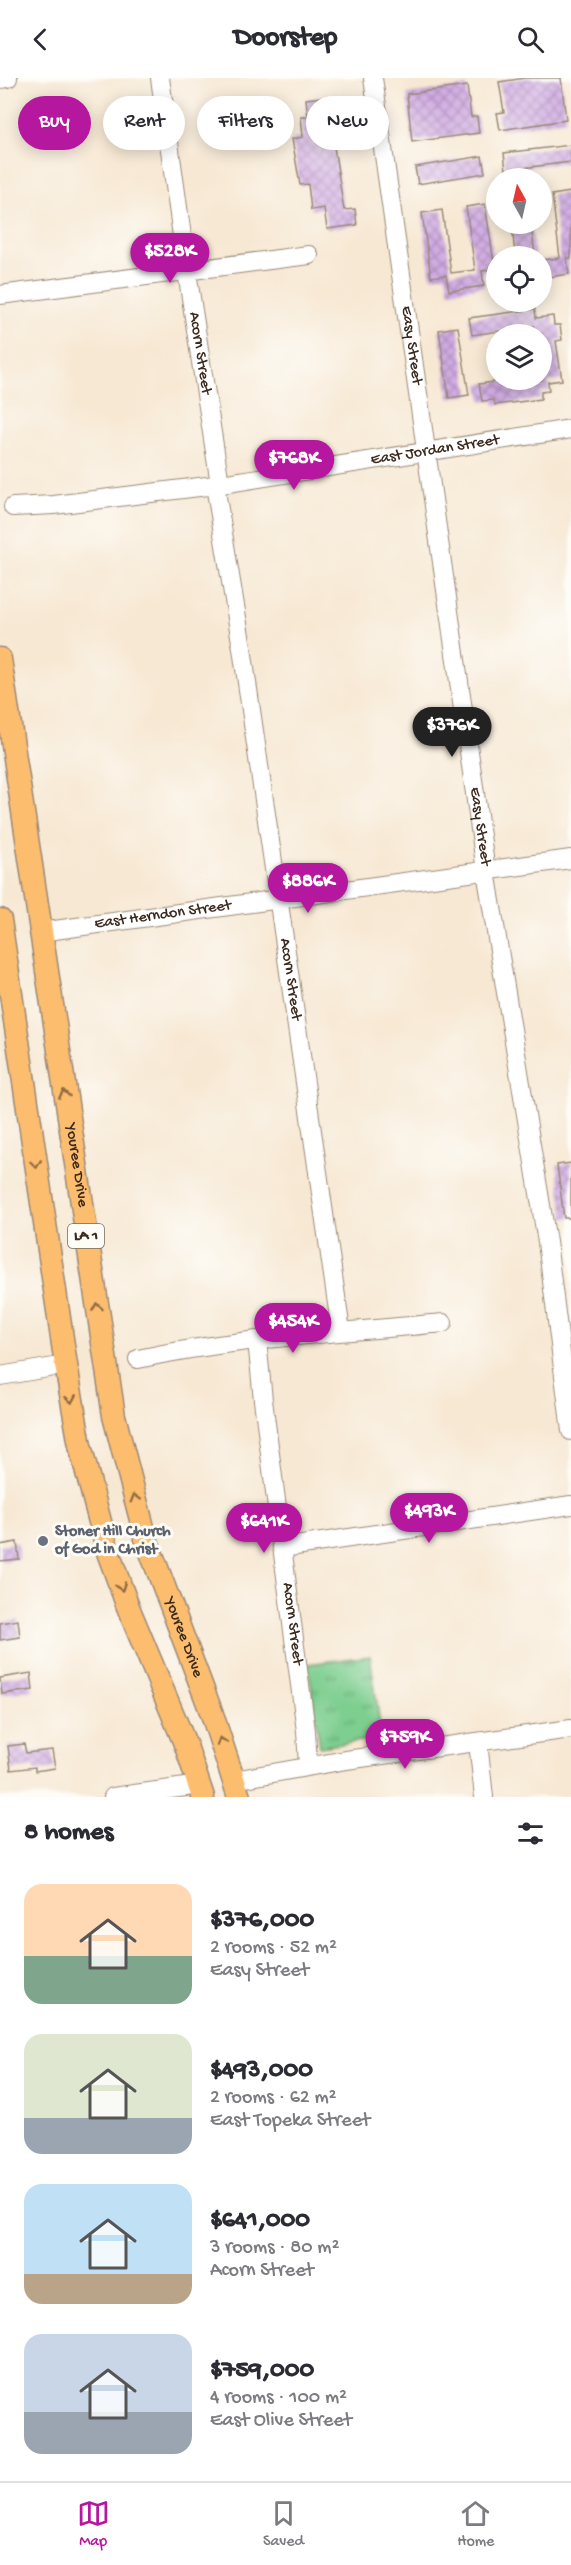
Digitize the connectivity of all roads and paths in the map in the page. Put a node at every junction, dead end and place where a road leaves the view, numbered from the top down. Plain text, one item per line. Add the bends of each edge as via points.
1 (8, 78) edge
2 (160, 78) edge
3 (373, 78) edge
4 (0, 79) edge
5 (309, 255) dead end
6 (187, 272) junction
7 (0, 295) edge
8 (571, 429) edge
9 (428, 451) junction
10 (218, 484) junction
11 (12, 507) dead end
12 (0, 659) edge
13 (571, 859) edge
14 (486, 871) junction
15 (278, 900) junction
16 (1, 932) edge
17 (40, 932) junction
18 (443, 1323) dead end
19 (341, 1330) junction
20 (257, 1340) junction
21 (138, 1359) dead end
22 (66, 1365) junction
23 (0, 1376) edge
24 (571, 1431) edge
25 (571, 1505) edge
26 (282, 1548) junction
27 (571, 1729) edge
28 (478, 1742) junction
29 (308, 1766) junction
30 (237, 1789) edge
31 (202, 1791) edge
32 (113, 1797) edge
33 (484, 1797) edge

1 - 4 street
2 - 6 street, Acorn Street
3 - 9 street, Easy Street
5 - 6 street
6 - 7 street
6 - 10 street, Acorn Street
8 - 9 street, East Jordan Street
9 - 10 street, East Jordan Street
9 - 14 street, Easy Street
10 - 11 street, East Jordan Street
10 - 15 street, Acorn Street
12 - 17 main road, Youree Drive / LA 1
13 - 14 street, East Herndon Street
14 - 15 street, East Herndon Street
14 - 24 street, Easy Street via 540,1196
15 - 17 street, East Herndon Street
15 - 19 street, Acorn Street
16 - 17 main road
16 -> 22 main road, LA 1
30 -> 17 main road, Youree Drive / LA 1 via 146,1539 120,1444
18 - 19 street
19 - 20 street
20 - 21 street
20 - 26 street, Acorn Street
22 - 23 street
22 -> 31 main road, LA 1 via 80,1446 108,1552
25 - 26 street
26 - 29 street, Acorn Street
27 - 28 street
28 - 29 street
28 - 33 street
29 - 30 street
30 - 31 main road
31 - 32 street

